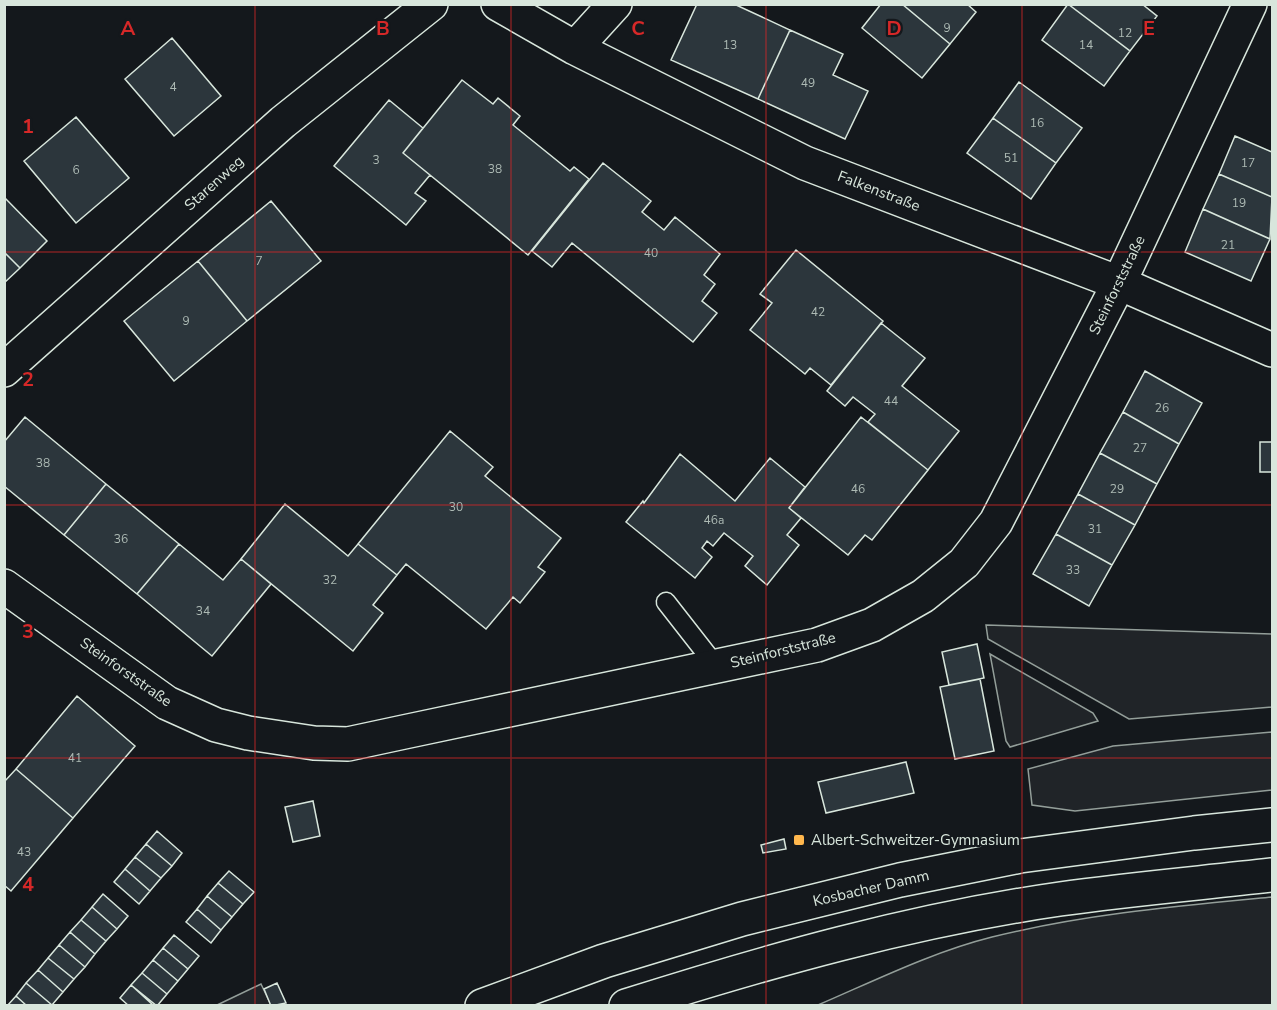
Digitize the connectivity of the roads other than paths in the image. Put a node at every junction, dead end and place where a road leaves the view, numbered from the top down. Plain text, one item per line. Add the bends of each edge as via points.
1 (430, 4) edge
2 (498, 4) edge
3 (615, 4) edge
4 (1250, 4) edge
5 (575, 48) junction
6 (1119, 283) junction
7 (1272, 350) edge
8 (4, 370) edge
9 (4, 586) edge
10 (666, 602) dead end
11 (716, 666) junction
12 (1272, 825) edge
13 (1272, 875) edge
14 (482, 1005) edge
15 (626, 1005) edge

1 - 8 street, Starenweg via 283,122
2 - 5 street, Falkenstraße
3 - 5 street
4 - 6 street, Steinforststraße
5 - 6 street, Falkenstraße via 805,163
6 - 7 street, Falkenstraße
6 - 11 street, Steinforststraße via 996,522 964,563 923,596 872,625 817,645
9 - 11 street, Steinforststraße via 167,703 216,725 314,743 348,744
10 - 11 lane
12 - 14 street, Kosbacher Damm via 1020,856 900,880 742,919 615,957
13 - 15 street via 1059,899 976,914 806,952

